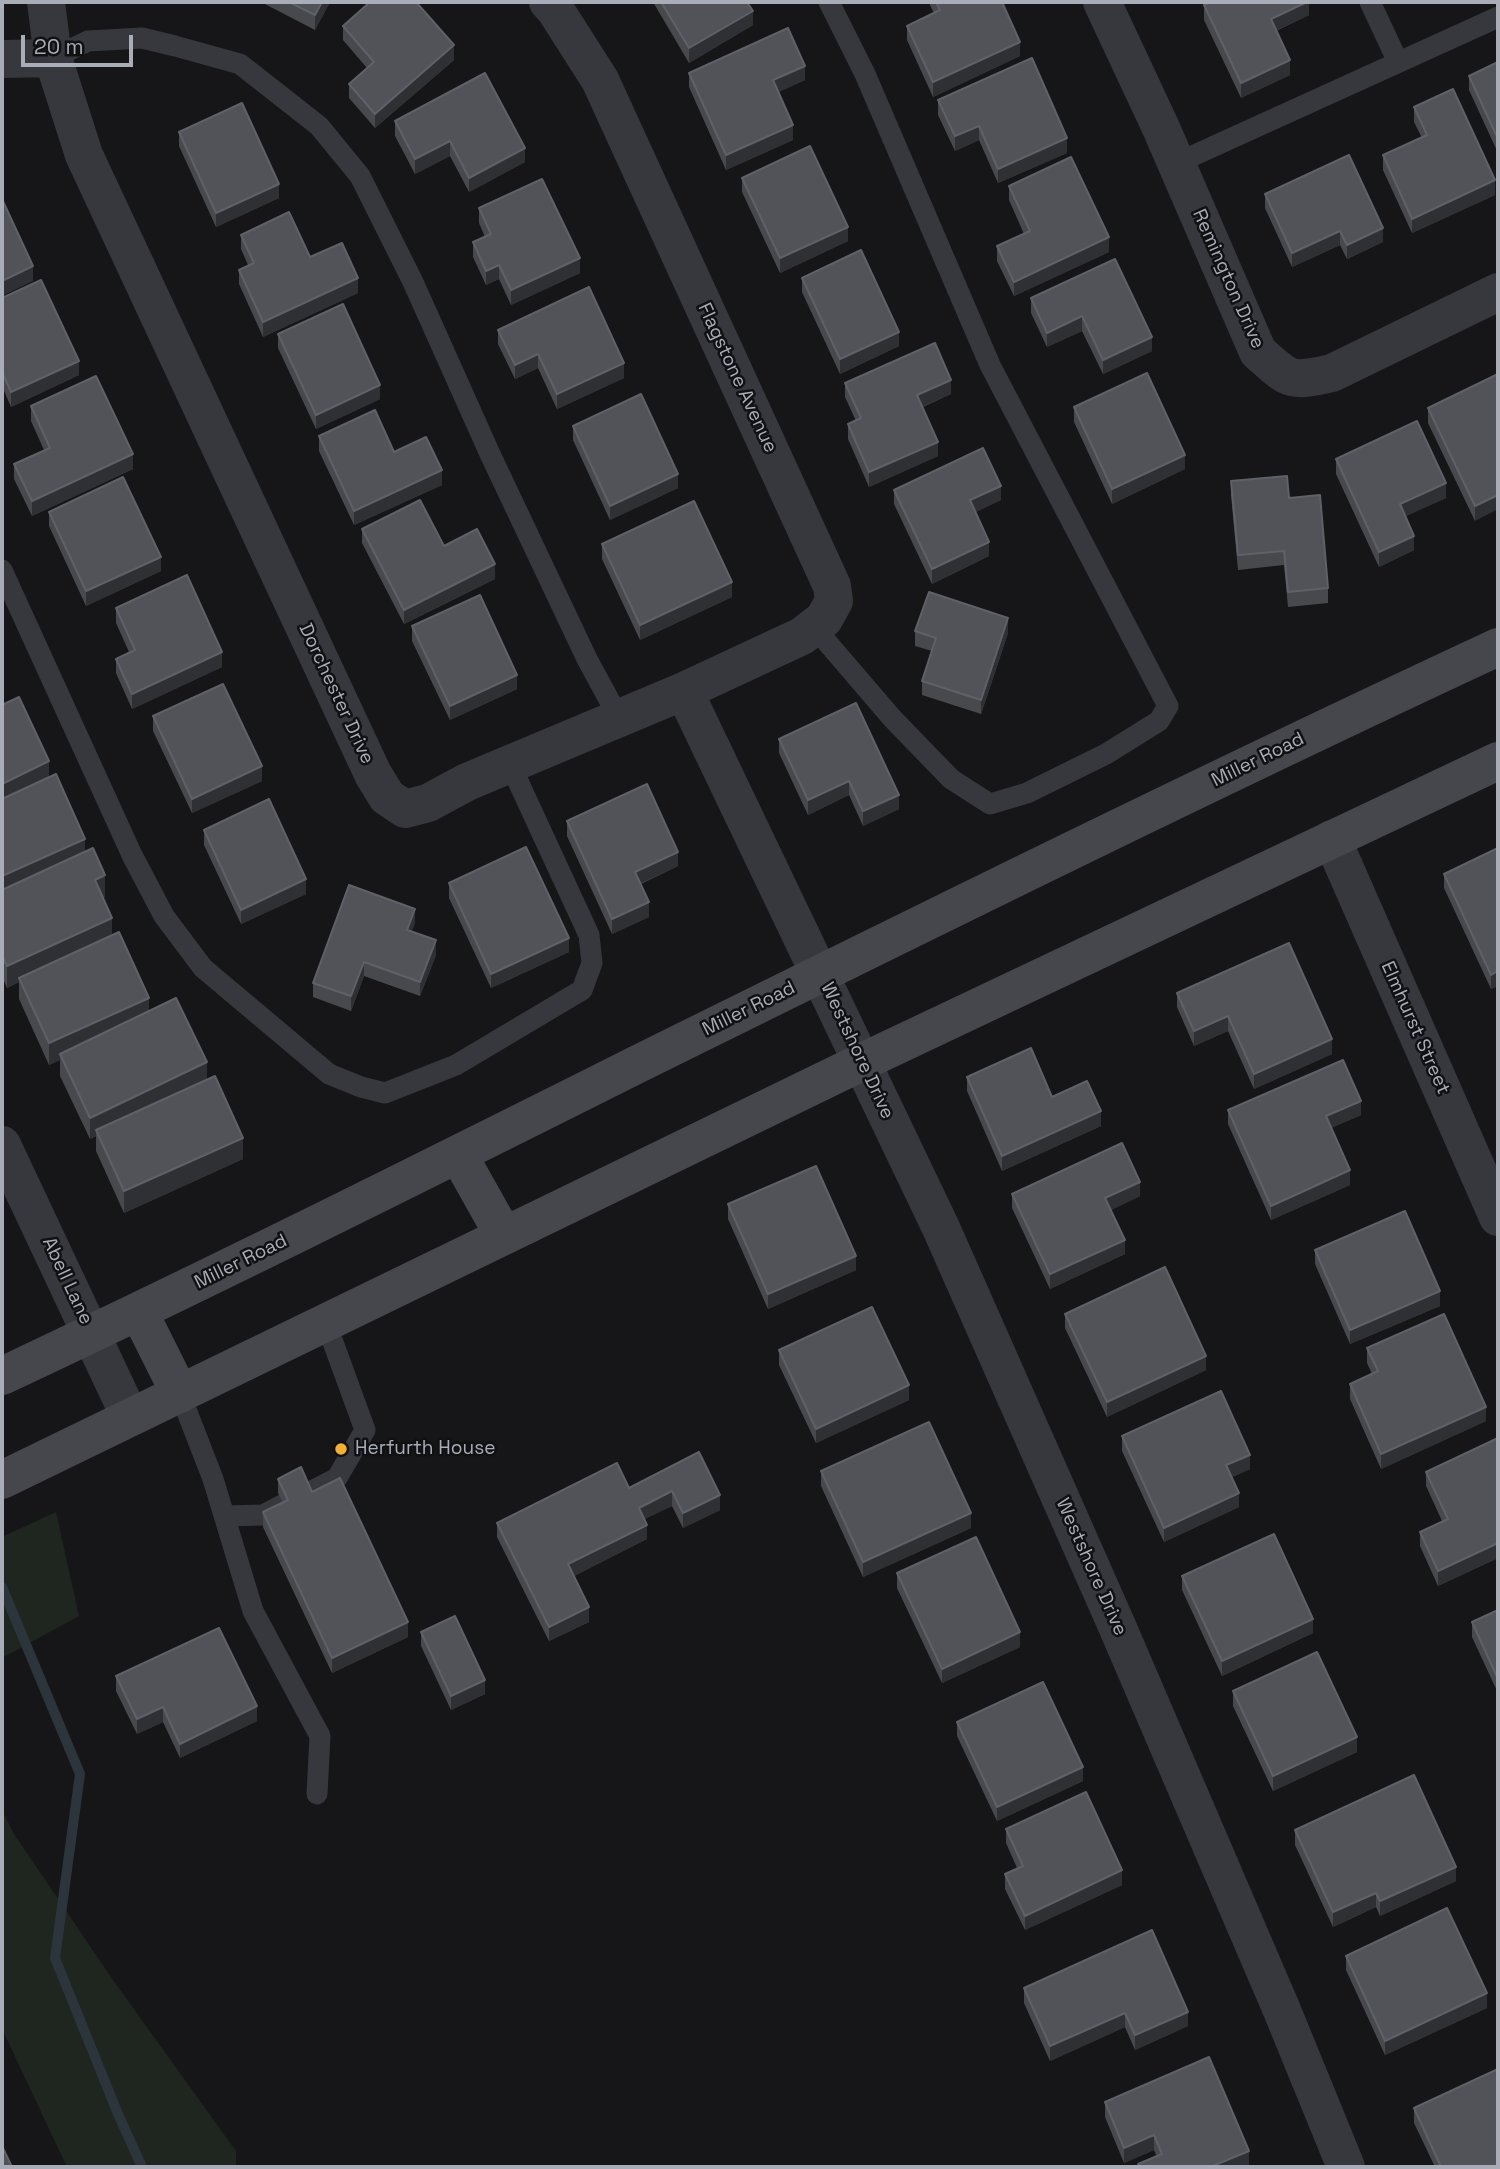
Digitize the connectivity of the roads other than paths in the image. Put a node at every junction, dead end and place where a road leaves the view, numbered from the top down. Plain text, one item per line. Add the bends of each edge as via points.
1 (46, 2) edge
2 (548, 2) edge
3 (829, 2) edge
4 (1102, 2) edge
5 (1370, 2) edge
6 (1498, 17) edge
7 (53, 58) junction
8 (2, 59) edge
9 (1398, 62) junction
10 (1177, 163) junction
11 (1498, 292) edge
12 (2, 570) edge
13 (814, 627) junction
14 (1498, 647) edge
15 (684, 691) junction
16 (619, 718) junction
17 (1498, 761) edge
18 (510, 764) junction
19 (1332, 839) junction
20 (821, 974) junction
21 (862, 1062) junction
22 (2, 1145) edge
23 (458, 1154) junction
24 (1498, 1217) edge
25 (504, 1236) junction
26 (139, 1312) junction
27 (326, 1323) junction
28 (91, 1334) junction
29 (2, 1376) edge
30 (180, 1394) junction
31 (130, 1418) junction
32 (2, 1480) edge
33 (306, 1494) edge
34 (284, 1504) edge
35 (224, 1516) junction
36 (317, 1794) dead end
37 (1346, 2167) edge

1 - 7 street, Dorchester Drive
2 - 13 street, Flagstone Avenue via 600,80 832,586 834,601
3 - 13 lane via 865,74 990,365 1168,706 1159,720 1106,754 1027,793 990,804 951,779
4 - 10 street, Remington Drive
5 - 9 lane
6 - 9 lane
7 - 8 street
7 - 16 lane via 88,41 142,38 175,46 240,64 320,126 366,187 587,659
7 - 18 street, Dorchester Drive via 84,155 387,797 405,809 428,803
9 - 10 lane
10 - 11 street, Remington Drive via 1258,352 1285,375 1303,380 1332,373
12 - 18 lane via 132,856 164,916 203,968 328,1074 361,1087 386,1093 456,1065 582,990 592,963 589,935
13 - 15 street, Flagstone Avenue
14 - 20 main road, Miller Road
15 - 16 street, Dorchester Drive
15 - 20 street
16 - 18 street, Dorchester Drive
17 - 19 main road
19 - 21 main road
19 - 24 street, Elmhurst Street
20 - 21 street, Westshore Drive
20 - 23 main road, Miller Road
21 - 25 main road
21 - 37 street, Westshore Drive via 941,1228 1106,1601
22 - 28 street, Abell Lane
23 - 25 main road
23 - 26 main road, Miller Road
25 - 27 main road
26 - 28 main road, Miller Road
26 - 30 main road
27 - 30 main road
27 - 33 lane via 365,1430 337,1478
28 - 29 main road, Miller Road
28 - 31 street, Abell Lane
30 - 31 main road
30 - 35 lane
31 - 32 main road
34 - 35 lane via 263,1514
35 - 36 lane via 253,1611 320,1736

